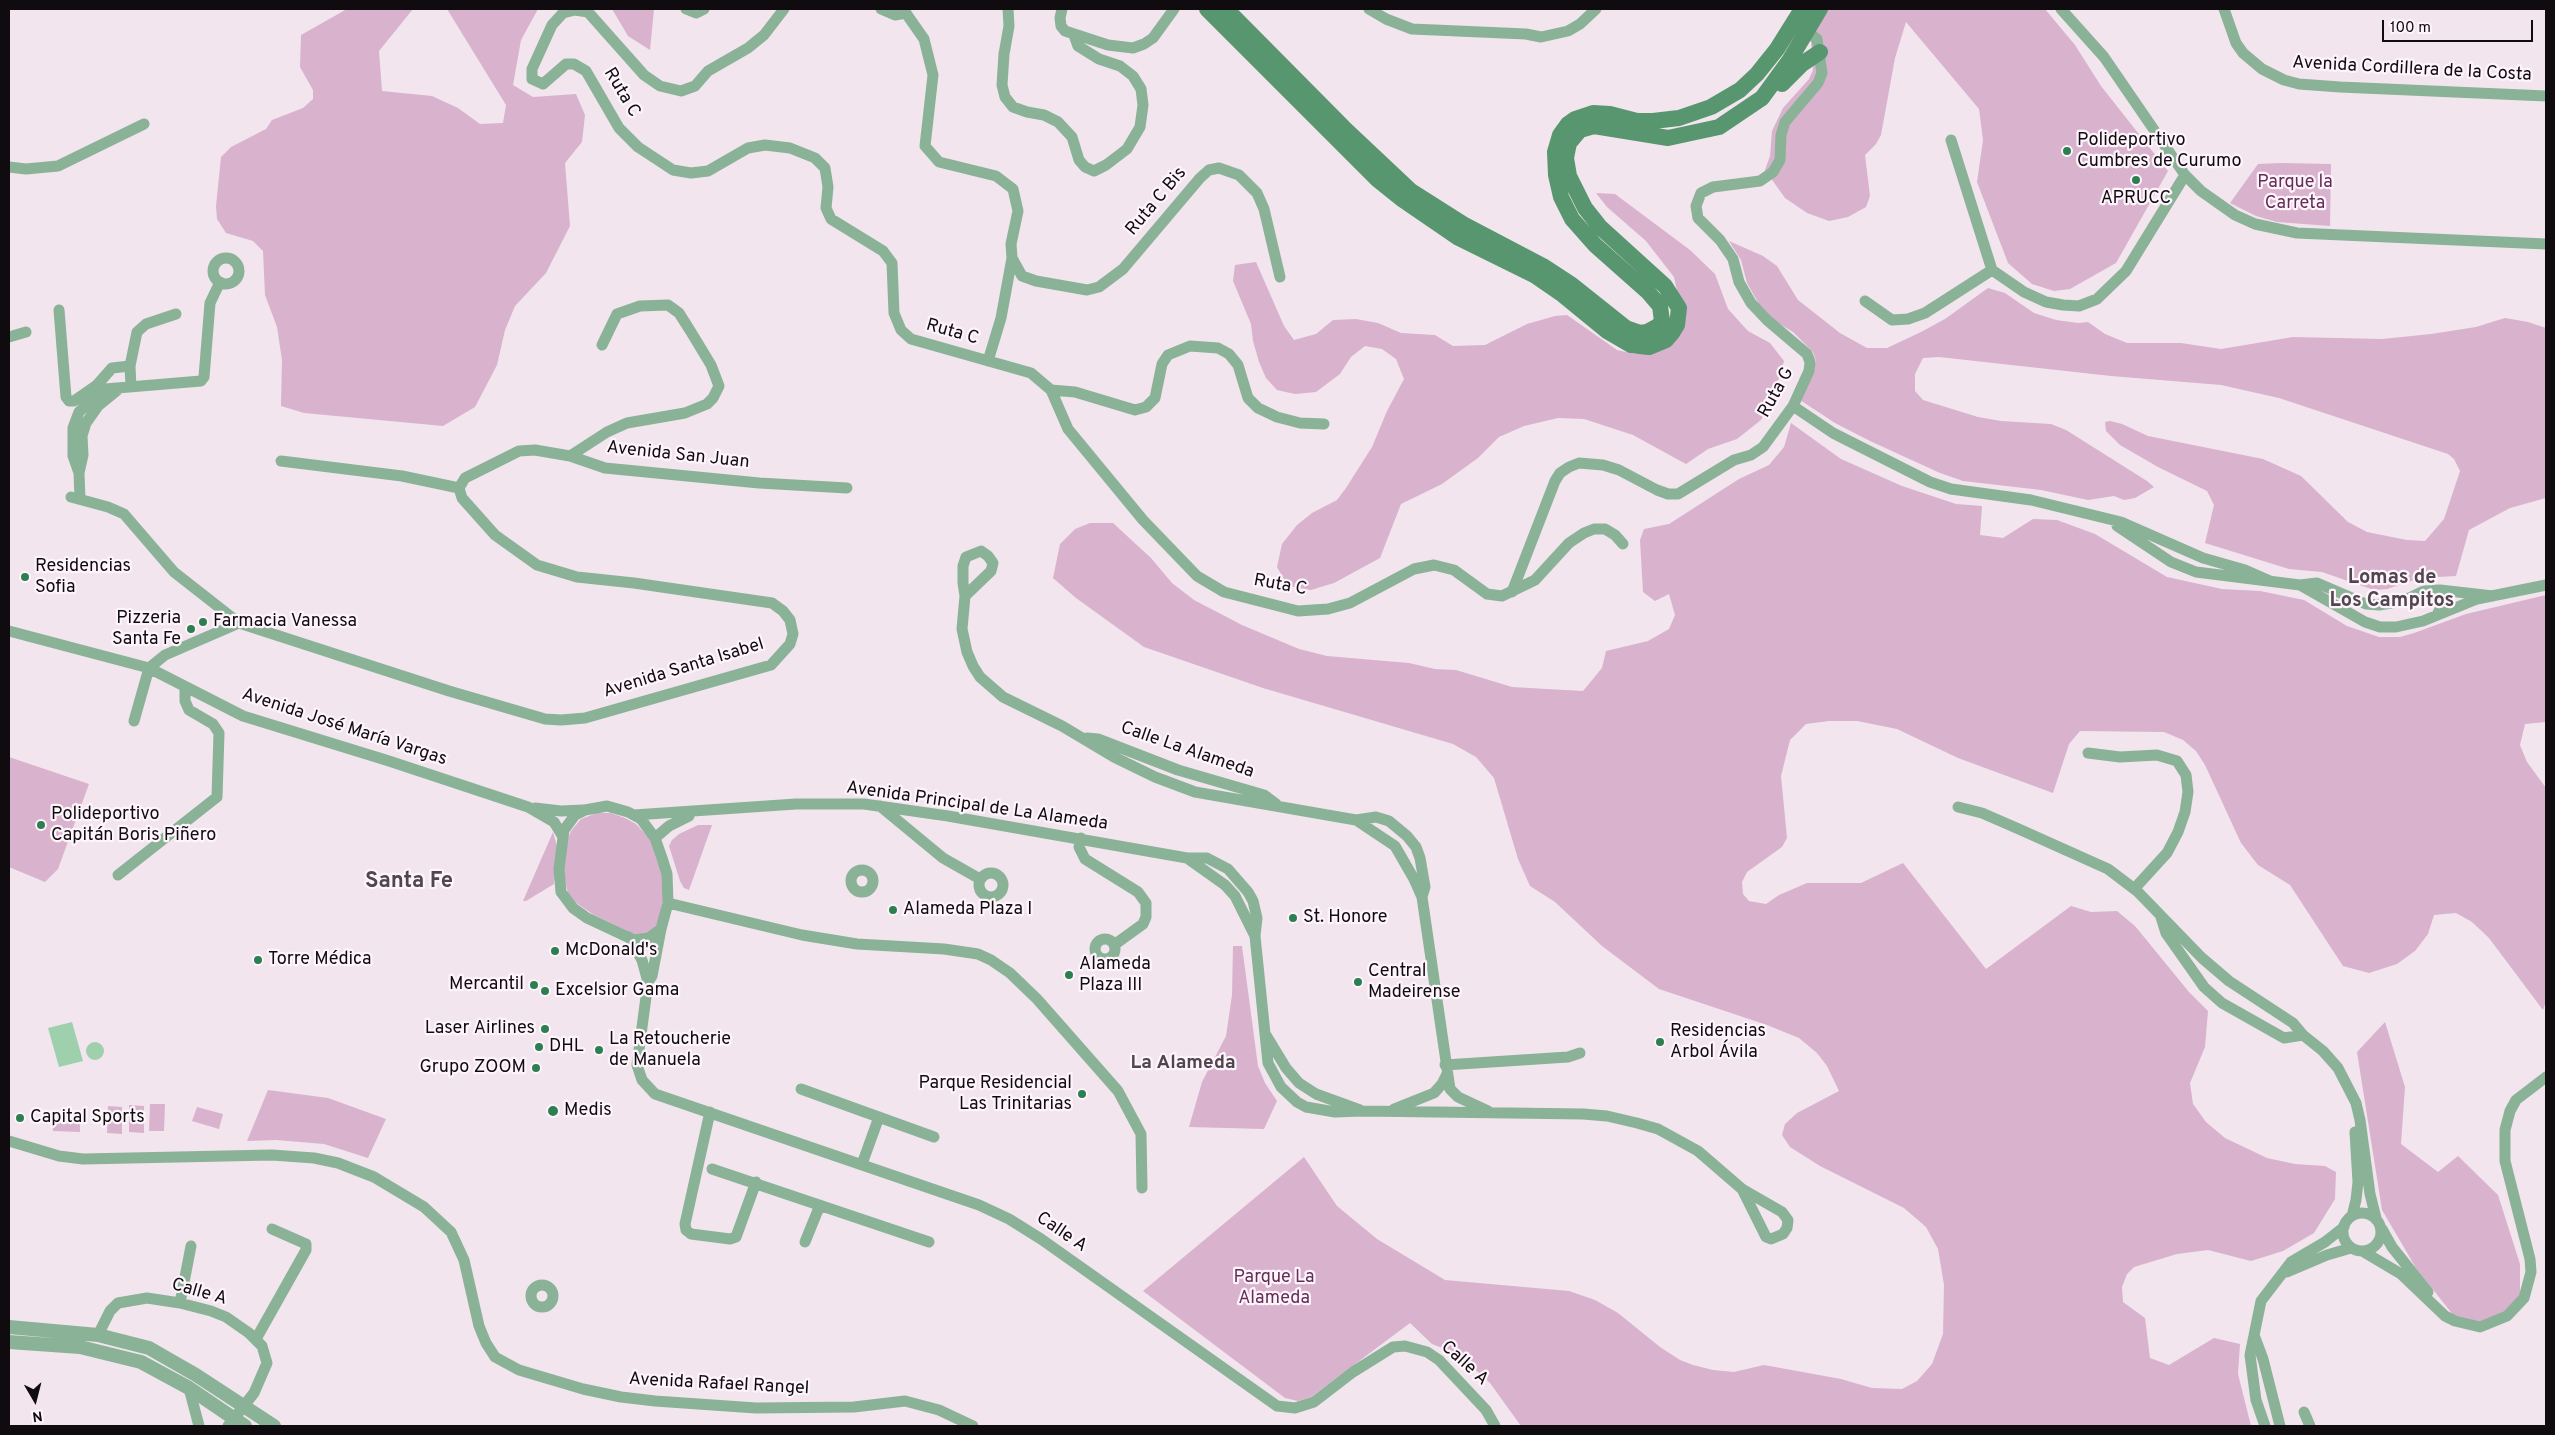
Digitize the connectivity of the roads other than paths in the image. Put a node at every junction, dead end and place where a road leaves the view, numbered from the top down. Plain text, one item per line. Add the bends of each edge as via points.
1 (686, 9) edge
2 (704, 9) edge
3 (784, 9) edge
4 (880, 9) edge
5 (1008, 9) edge
6 (1062, 9) edge
7 (1174, 9) edge
8 (1208, 9) edge
9 (1226, 9) edge
10 (1369, 9) edge
11 (1596, 9) edge
12 (1802, 9) edge
13 (1820, 9) edge
14 (2061, 9) edge
15 (2224, 9) edge
16 (905, 11) edge
17 (1800, 26) junction
18 (1074, 36) junction
19 (1820, 52) junction
20 (2546, 96) edge
21 (1762, 98) junction
22 (144, 124) dead end
23 (1951, 140) dead end
24 (9, 167) edge
25 (2185, 175) junction
26 (2546, 244) edge
27 (1012, 258) junction
28 (1992, 270) junction
29 (1280, 277) dead end
30 (220, 282) dead end
31 (1865, 301) dead end
32 (59, 310) dead end
33 (176, 314) dead end
34 (26, 332) dead end
35 (9, 337) edge
36 (602, 345) dead end
37 (988, 361) junction
38 (130, 366) junction
39 (126, 388) junction
40 (1051, 390) junction
41 (1794, 406) junction
42 (1324, 424) dead end
43 (570, 456) junction
44 (281, 461) dead end
45 (459, 488) junction
46 (847, 488) dead end
47 (2109, 521) junction
48 (1623, 544) dead end
49 (2270, 581) junction
50 (2300, 585) junction
51 (2546, 585) edge
52 (2436, 590) junction
53 (1512, 592) junction
54 (965, 596) dead end
55 (2492, 596) junction
56 (2437, 616) junction
57 (239, 623) junction
58 (9, 630) edge
59 (149, 668) junction
60 (185, 687) junction
61 (134, 721) dead end
62 (1083, 738) junction
63 (2088, 753) dead end
64 (1178, 770) junction
65 (1173, 784) junction
66 (1278, 805) junction
67 (880, 806) junction
68 (528, 807) junction
69 (1958, 807) dead end
70 (585, 810) junction
71 (700, 812) junction
72 (634, 815) junction
73 (1356, 820) junction
74 (562, 835) junction
75 (1407, 836) junction
76 (655, 838) junction
77 (1081, 838) junction
78 (1395, 846) junction
79 (1187, 858) junction
80 (118, 875) dead end
81 (980, 880) dead end
82 (1238, 880) junction
83 (1225, 885) junction
84 (2137, 892) junction
85 (1422, 897) junction
86 (668, 903) junction
87 (2160, 915) junction
88 (662, 929) junction
89 (1255, 936) junction
90 (629, 937) junction
91 (1114, 945) dead end
92 (2229, 981) junction
93 (648, 982) junction
94 (2215, 997) junction
95 (1266, 1035) junction
96 (2303, 1035) junction
97 (1580, 1053) dead end
98 (1446, 1070) junction
99 (2546, 1076) edge
100 (1299, 1083) junction
101 (801, 1089) dead end
102 (1290, 1096) junction
103 (2356, 1103) junction
104 (1362, 1111) junction
105 (710, 1112) junction
106 (1379, 1112) junction
107 (1492, 1113) junction
108 (878, 1117) junction
109 (934, 1138) dead end
110 (9, 1141) edge
111 (862, 1164) junction
112 (712, 1169) dead end
113 (756, 1182) junction
114 (1142, 1188) dead end
115 (1742, 1189) junction
116 (820, 1205) junction
117 (2352, 1216) junction
118 (2376, 1218) junction
119 (2344, 1226) junction
120 (272, 1229) dead end
121 (2382, 1229) junction
122 (806, 1242) dead end
123 (929, 1242) dead end
124 (191, 1246) dead end
125 (2351, 1248) junction
126 (2364, 1252) junction
127 (2279, 1276) junction
128 (180, 1303) junction
129 (2436, 1307) junction
130 (9, 1326) edge
131 (98, 1335) junction
132 (2254, 1335) junction
133 (256, 1339) junction
134 (9, 1342) edge
135 (2268, 1382) junction
136 (2254, 1386) junction
137 (189, 1388) junction
138 (243, 1406) junction
139 (2304, 1412) dead end
140 (236, 1424) edge
141 (199, 1426) edge
142 (274, 1426) edge
143 (973, 1426) edge
144 (1495, 1426) edge
145 (2265, 1426) edge
146 (2280, 1426) edge
147 (2310, 1426) edge

1 - 2 street via 696,13
3 - 37 street, Ruta C via 764,35 748,48 708,71 695,86 681,91 660,86 644,75 588,12 575,10 563,13 552,25 532,69 532,79 543,84 566,64 586,70 619,128 638,147 673,170 708,171 748,148 765,145 790,148 815,158 825,168 828,187 826,208 831,219 883,251 892,263 894,313 901,330 911,339
4 - 16 street, Ruta C via 895,15
5 - 18 street via 1002,85 1005,97 1013,107 1058,122 1072,137 1079,160 1094,171 1128,149 1140,127 1141,89 1133,76 1120,66 1099,60 1078,46
6 - 18 street via 1061,26
7 - 18 street via 1153,38 1133,48
8 - 21 main road via 1366,168 1403,200 1457,237 1534,275 1607,331 1640,347 1666,340 1677,325 1679,308 1665,286 1600,228 1585,208 1569,176 1566,158 1569,143 1580,130 1594,126 1660,138 1707,131 1732,120
9 - 17 main road via 1411,191 1463,224 1543,266 1626,328 1640,332 1647,332 1662,321 1660,306 1572,219 1556,175 1555,152 1560,135 1575,119 1593,113 1653,121 1679,118 1711,107 1740,90
10 - 11 street via 1412,28 1541,37 1568,31
12 - 17 main road
13 - 17 main road
14 - 25 street via 2104,57
15 - 20 street, Avenida Cordillera de la Costa via 2243,53 2262,69 2298,84
16 - 27 street, Ruta C via 924,39 933,75 925,146 939,162 996,176 1013,190 1018,211 1011,244
17 - 19 street via 1817,39
17 - 21 main road
19 - 21 main road
19 - 41 street, Ruta G via 1822,74 1785,122 1780,160 1773,172 1760,181 1713,187 1701,193 1696,206 1698,218 1733,259 1738,282 1751,303 1807,354 1809,371
22 - 24 street via 58,166
23 - 28 street
25 - 26 street via 2235,215 2274,230
25 - 28 street via 2126,271 2097,299 2079,306 2046,302 2024,292
27 - 29 street, Ruta C Bis via 1022,276 1036,281 1087,290 1099,287 1123,269 1208,170 1219,168 1239,175 1257,193
27 - 37 street, Ruta C via 1001,318
28 - 31 street via 1925,313 1908,319 1892,320
30 - 39 street via 210,303 202,381
32 - 38 street via 66,397 69,401 97,386 112,368
33 - 38 street via 146,324 137,332
34 - 35 street
36 - 43 street via 617,314 640,306 668,306 679,313 711,365 719,386 707,404 685,413 627,423
37 - 40 street, Ruta C via 1031,374
38 - 39 street
39 - 57 street via 83,415 72,436 73,456 79,472 75,498 124,514 174,572
40 - 42 street via 1076,392 1135,410 1146,407 1155,398 1162,364 1168,355 1190,346 1218,348 1229,354 1238,365 1248,398 1258,408 1300,423
40 - 53 street, Ruta C via 1068,429 1143,520 1197,576 1224,592 1298,610 1328,609 1350,604 1414,569 1434,565 1454,570 1487,594 1502,596
41 - 47 street via 1834,433 1930,482 1951,489 2031,500
41 - 53 street, Ruta G via 1763,447 1734,460 1678,494 1657,490 1603,465 1579,462 1569,467 1555,481
43 - 45 street, Avenida San Juan via 535,450 519,451 466,478
43 - 46 street, Avenida San Juan via 605,468
44 - 45 street via 402,476
45 - 57 street, Avenida Santa Isabel via 462,498 495,535 536,565 577,577 772,603 790,620 793,634 790,644 771,665 585,718 561,720 545,719 448,691
47 - 49 street via 2132,526 2203,558
47 - 49 street via 2171,562 2196,572
48 - 53 street, Ruta C via 1615,534 1604,529 1584,533 1569,543 1535,580
49 - 50 street
50 - 52 street via 2317,583 2366,604 2379,605
50 - 56 street via 2372,625 2405,626
51 - 55 street
52 - 55 street
52 - 56 street via 2442,605
54 - 62 street, Calle La Alameda via 962,615 964,640 980,677 1003,696
55 - 56 street
57 - 59 street via 165,655
58 - 59 street, Avenida José María Vargas
59 - 60 street, Avenida José María Vargas
59 - 61 street
60 - 68 street, Avenida José María Vargas via 243,716
60 - 80 street via 188,710 213,724 219,733 217,797
62 - 64 street, Calle La Alameda via 1098,739
62 - 65 street, Calle La Alameda via 1114,758
63 - 84 street via 2120,757 2157,755 2176,761 2186,775 2185,812 2167,852 2156,866 2155,874
64 - 65 street
64 - 66 street, Calle La Alameda via 1264,795
65 - 66 street, Calle La Alameda via 1203,793
66 - 73 street, Calle La Alameda
67 - 71 street, Avenida Principal de La Alameda via 805,804
67 - 77 street, Avenida Principal de La Alameda
67 - 81 street via 943,858
68 - 70 street, Avenida José María Vargas
68 - 74 street, Avenida José María Vargas via 554,822
69 - 84 street via 1982,813 2108,869
70 - 72 street via 607,806
70 - 74 street via 571,820
71 - 72 street, Avenida Principal de La Alameda
71 - 76 street, Avenida Principal de La Alameda via 677,820
72 - 76 street
73 - 75 street, Calle La Alameda via 1376,817 1389,821
73 - 78 street, Calle La Alameda
74 - 90 street via 559,877 563,897 580,914
75 - 78 street
75 - 85 street, Calle La Alameda via 1420,858 1425,887
76 - 86 street via 667,874
77 - 79 street, Avenida Principal de La Alameda
77 - 91 street via 1079,847 1085,860 1138,892 1146,903 1143,924
78 - 85 street, Calle La Alameda
79 - 82 street, Avenida Principal de La Alameda via 1214,860
79 - 83 street, Avenida Principal de La Alameda
82 - 83 street
82 - 89 street, Avenida Principal de La Alameda via 1253,901 1258,927
83 - 89 street, Avenida Principal de La Alameda via 1235,896
84 - 87 street
85 - 98 street, Calle La Alameda
86 - 88 street
86 - 114 street via 802,935 857,944 978,954 991,960 1010,972 1037,999 1118,1091 1141,1134
87 - 92 street
87 - 94 street via 2166,933 2204,987
88 - 90 street via 644,940
88 - 93 street, Calle A
89 - 95 street, Avenida Principal de La Alameda
90 - 93 street, Calle A via 642,960
92 - 94 street
92 - 96 street via 2293,1023
93 - 105 street, Calle A via 638,1073 655,1094
94 - 96 street via 2284,1038
95 - 100 street, Avenida Principal de La Alameda
95 - 102 street, Avenida Principal de La Alameda via 1272,1070
96 - 103 street via 2338,1068
97 - 98 street
98 - 106 street via 1434,1092 1411,1104
98 - 107 street, Calle La Alameda via 1450,1089 1458,1097
99 - 129 street via 2516,1100 2504,1139 2505,1161 2530,1259 2524,1298 2507,1316 2480,1327 2455,1321
100 - 102 street
100 - 104 street, Avenida Principal de La Alameda via 1316,1094
101 - 108 street
102 - 104 street, Avenida Principal de La Alameda via 1306,1107 1318,1110
103 - 117 street via 2353,1121 2358,1182
103 - 118 street
104 - 106 street, Avenida Principal de La Alameda
105 - 111 street, Calle A
105 - 113 street via 686,1230 699,1235 736,1237
106 - 107 street, Avenida Principal de La Alameda
107 - 115 street, Avenida Principal de La Alameda via 1607,1116 1658,1129 1698,1151
108 - 109 street
108 - 111 street
110 - 143 street, Avenida Rafael Rangel via 52,1155 84,1159 300,1156 338,1163 374,1177 424,1207 451,1232 464,1260 486,1343 495,1357 520,1370 611,1395 655,1402 756,1408 854,1406 905,1401 939,1410
111 - 144 street, Calle A via 979,1205 1009,1220 1070,1259 1277,1406 1295,1408 1314,1402 1393,1347 1405,1346 1427,1352 1439,1360 1486,1410
112 - 113 street
113 - 116 street
115 - 115 street, Avenida Principal de La Alameda via 1766,1237 1771,1239 1783,1234 1788,1220 1782,1212
116 - 122 street
116 - 123 street
117 - 118 street via 2364,1213
117 - 119 street
118 - 121 street
119 - 125 street via 2344,1240
119 - 127 street via 2325,1242 2291,1262
120 - 133 street via 306,1244 306,1250
121 - 126 street via 2380,1241
121 - 129 street
124 - 128 street
125 - 126 street
125 - 127 street via 2313,1260
126 - 129 street via 2401,1274
127 - 132 street via 2261,1301
128 - 131 street, Calle A via 147,1298 118,1303 110,1311
128 - 133 street, Calle A via 226,1317
130 - 131 street
131 - 138 street via 149,1348 196,1374
132 - 135 street
132 - 136 street via 2250,1355
133 - 138 street, Calle A via 262,1346 267,1363 254,1393
134 - 137 street via 80,1347 115,1354 141,1362
135 - 136 street via 2260,1380
135 - 146 street
136 - 145 street
137 - 140 street
137 - 141 street
138 - 140 street
138 - 142 street
139 - 147 street

